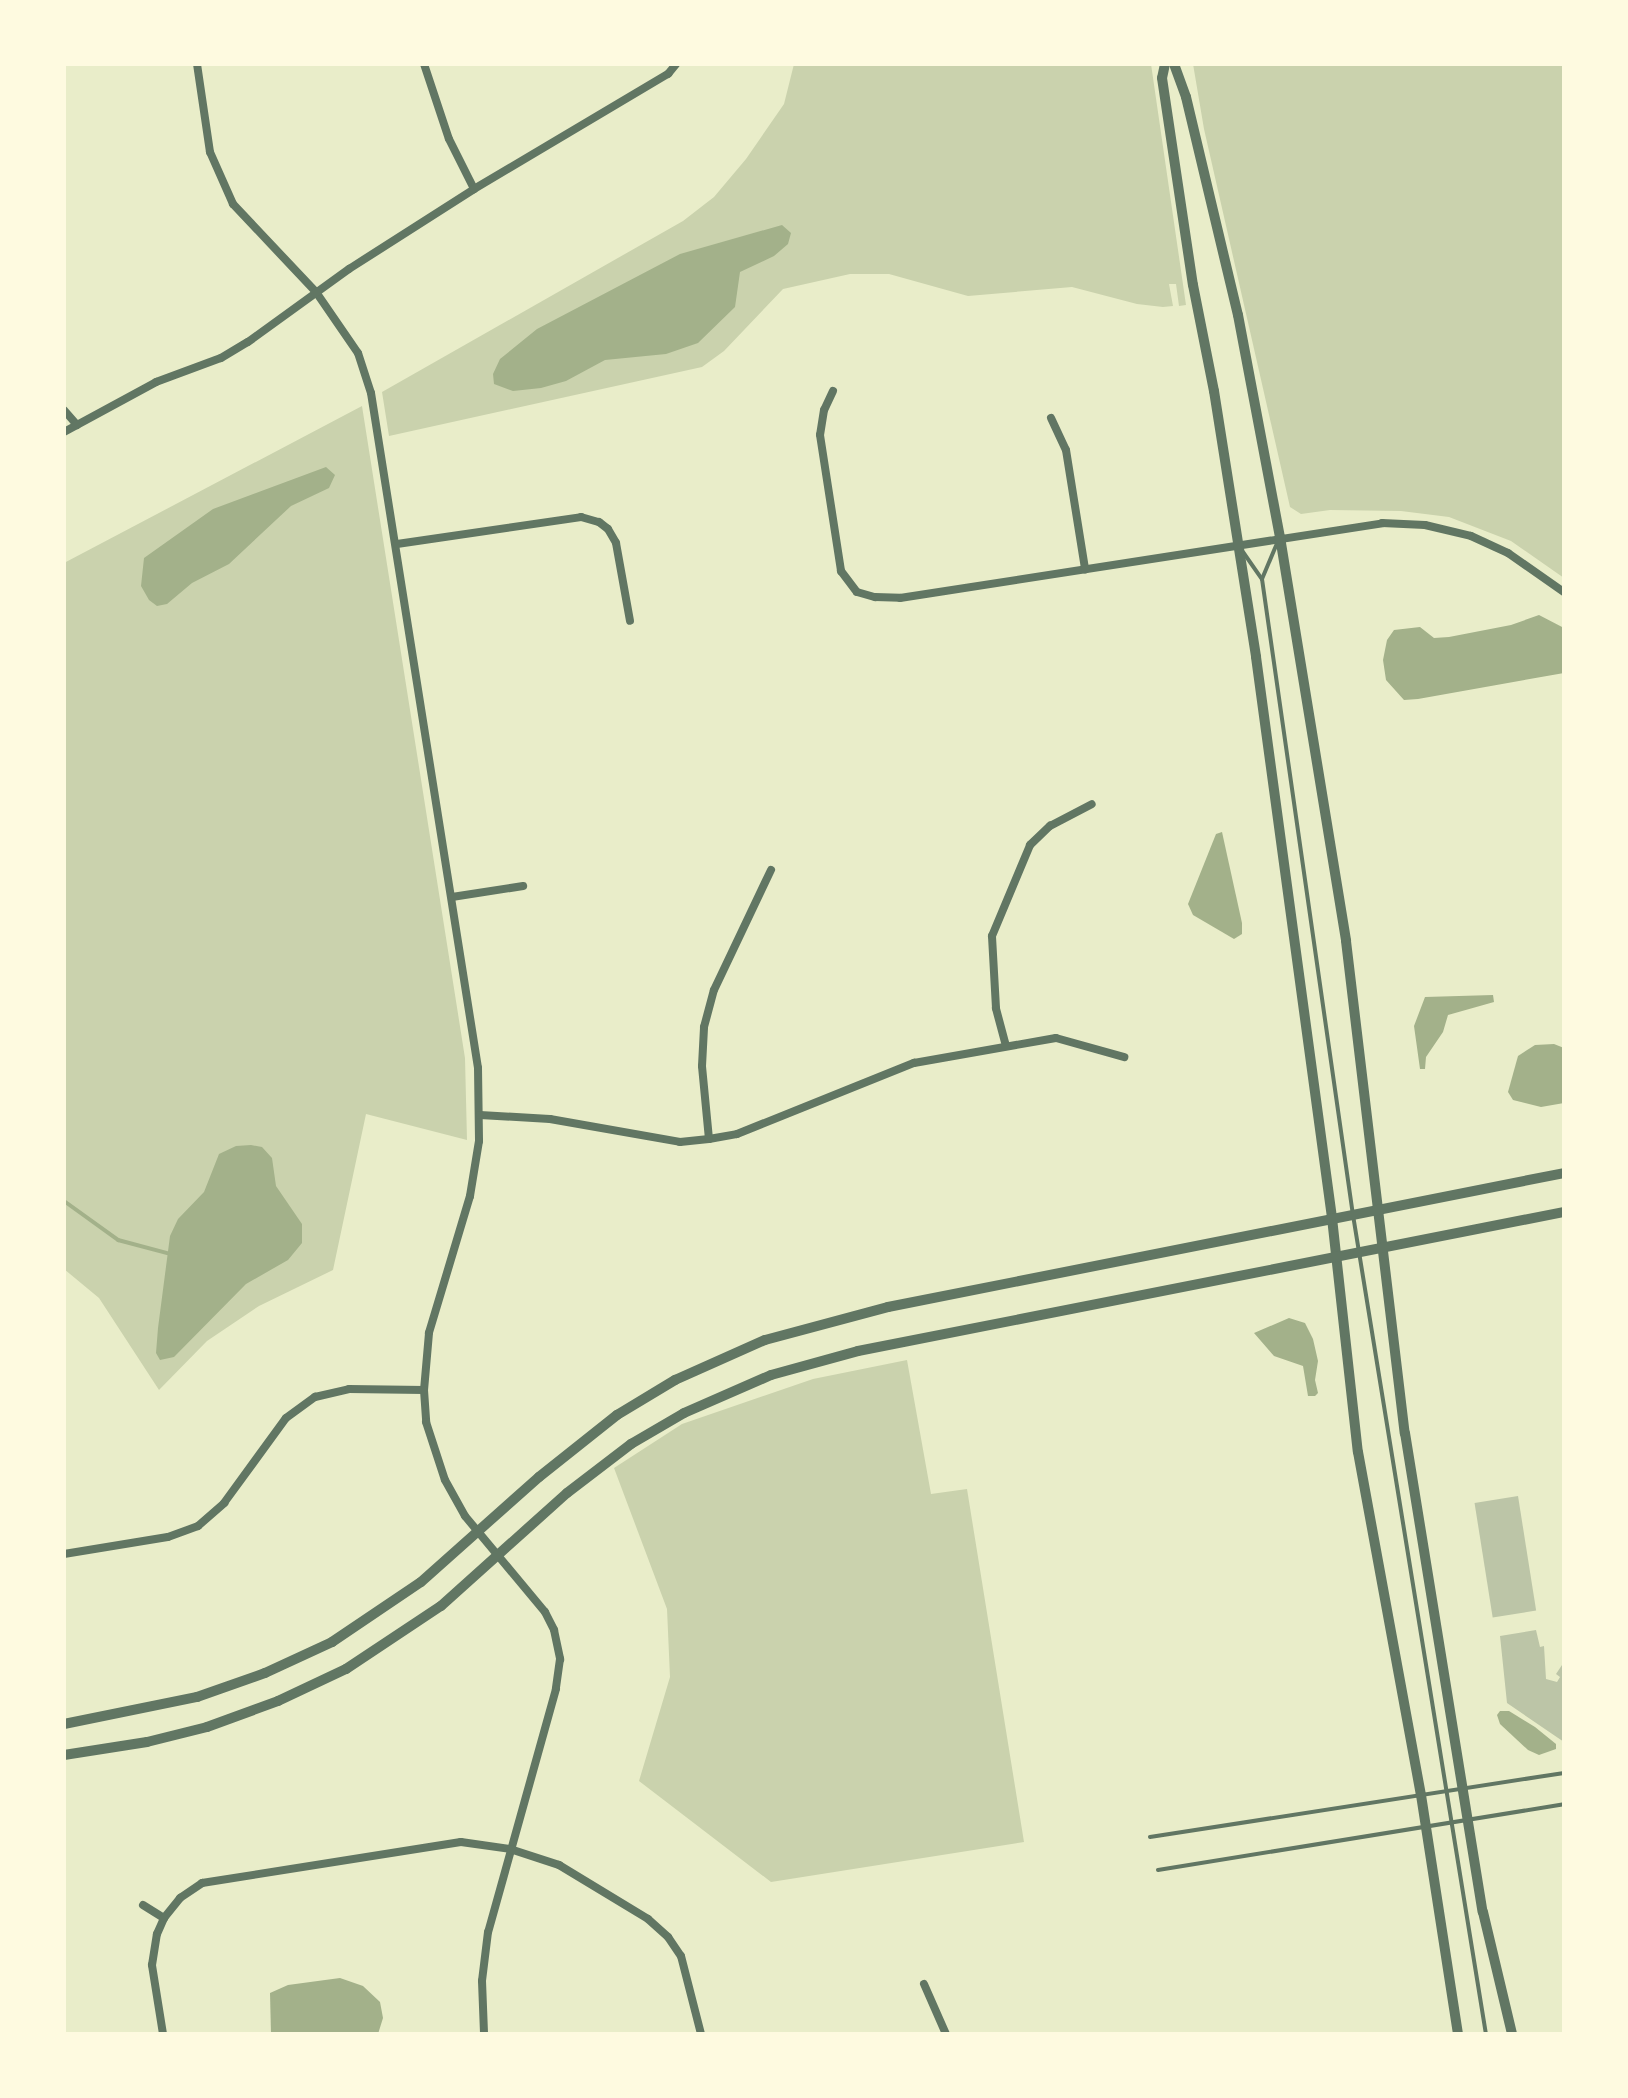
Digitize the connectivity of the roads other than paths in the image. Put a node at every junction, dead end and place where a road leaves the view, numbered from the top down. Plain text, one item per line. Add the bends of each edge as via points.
1 (197, 64) edge
2 (424, 64) edge
3 (676, 64) edge
4 (1165, 64) edge
5 (1174, 64) edge
6 (474, 189) junction
7 (316, 292) junction
8 (833, 391) dead end
9 (64, 410) edge
10 (1051, 418) dead end
11 (77, 425) junction
12 (64, 432) edge
13 (1280, 537) junction
14 (397, 544) junction
15 (1238, 545) junction
16 (1085, 569) junction
17 (1262, 579) junction
18 (1564, 592) edge
19 (630, 621) dead end
20 (1092, 804) dead end
21 (771, 870) dead end
22 (523, 886) dead end
23 (452, 897) junction
24 (1006, 1046) junction
25 (1124, 1057) dead end
26 (480, 1115) junction
27 (709, 1139) junction
28 (1564, 1173) edge
29 (1380, 1210) junction
30 (1564, 1212) edge
31 (1353, 1215) junction
32 (1332, 1218) junction
33 (1384, 1249) junction
34 (1360, 1252) junction
35 (1335, 1258) junction
36 (424, 1390) junction
37 (478, 1534) junction
38 (64, 1554) edge
39 (498, 1556) junction
40 (64, 1724) edge
41 (64, 1755) edge
42 (1564, 1773) edge
43 (1463, 1789) junction
44 (1446, 1791) junction
45 (1421, 1795) junction
46 (1564, 1804) edge
47 (1468, 1819) junction
48 (1451, 1821) junction
49 (1425, 1827) junction
50 (1150, 1837) dead end
51 (510, 1849) junction
52 (1158, 1870) dead end
53 (143, 1905) dead end
54 (164, 1918) junction
55 (924, 1984) dead end
56 (163, 2034) edge
57 (484, 2034) edge
58 (701, 2034) edge
59 (946, 2034) edge
60 (1458, 2034) edge
61 (1486, 2034) edge
62 (1512, 2034) edge

1 - 7 street via 210,152 233,204
2 - 6 street via 449,139
3 - 6 street via 668,74
4 - 15 street via 1162,78 1177,180
5 - 13 street via 1238,315
6 - 7 street
7 - 11 street via 221,358 156,382
7 - 14 street via 358,353
8 - 16 street via 820,435 841,571 857,592 900,598
9 - 11 street
10 - 16 street via 1066,450
11 - 12 street
13 - 15 street
13 - 17 lane
13 - 18 street via 1382,523 1447,529 1508,553
13 - 29 street via 1331,837
14 - 19 street via 581,517 599,522 616,543
14 - 23 street
15 - 16 street
15 - 17 lane
15 - 32 street
17 - 31 lane
20 - 24 street via 1050,826 1030,845 992,936 996,1008
21 - 27 street via 714,990 704,1027
22 - 23 street
23 - 26 street via 478,1068
24 - 25 street via 1056,1038
24 - 27 street via 914,1063 737,1134
26 - 27 street via 550,1119 680,1142
26 - 36 street via 470,1196 429,1333
28 - 29 street
29 - 31 street
29 - 33 street
30 - 33 street
31 - 32 street
31 - 34 lane
32 - 35 street
32 - 37 street via 876,1309 765,1340 675,1380 617,1415
33 - 34 street
33 - 43 street via 1405,1433
34 - 35 street
34 - 44 lane
35 - 39 street via 858,1351 771,1375 684,1413 631,1444
35 - 45 street via 1358,1452
36 - 37 street via 432,1449
36 - 38 street via 349,1389 315,1397 286,1418 224,1503 198,1526 168,1537
37 - 39 street
37 - 40 street via 390,1605 298,1659 186,1700
39 - 41 street via 411,1629 300,1691 174,1736
39 - 51 street via 545,1612 560,1659
42 - 43 lane
43 - 44 lane
43 - 47 street
44 - 45 lane
44 - 48 lane
45 - 49 street
45 - 50 lane
46 - 47 lane
47 - 48 lane
47 - 62 street
48 - 49 lane
48 - 61 lane
49 - 52 lane
49 - 60 street
51 - 54 street via 461,1842 428,1845 219,1878 191,1891
51 - 57 street via 488,1932 482,1981
51 - 58 street via 579,1876 668,1937 681,1956
53 - 54 street
54 - 56 street via 152,1965
55 - 59 street

